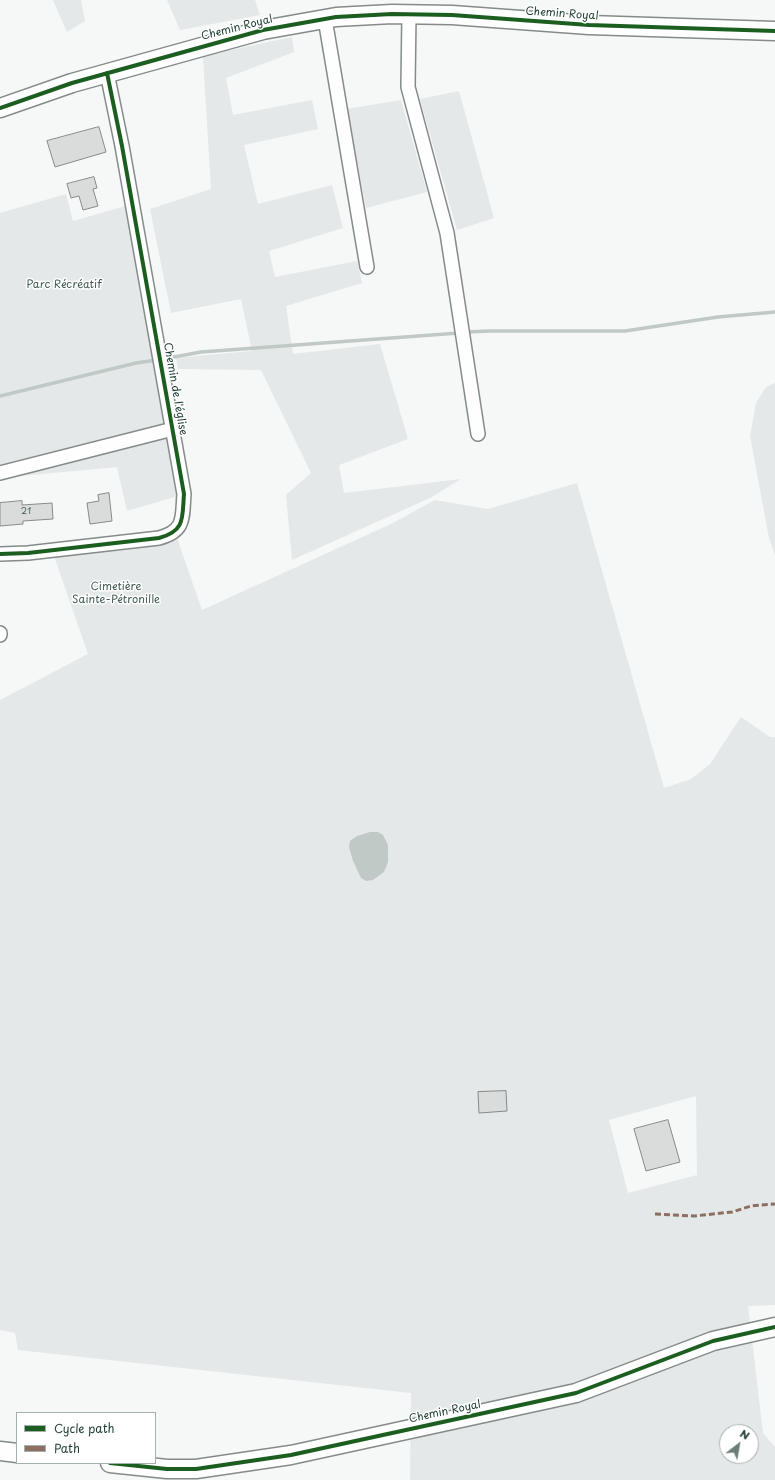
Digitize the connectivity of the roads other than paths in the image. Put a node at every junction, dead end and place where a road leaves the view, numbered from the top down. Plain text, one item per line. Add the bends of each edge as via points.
1 (410, 14) junction
2 (325, 18) junction
3 (775, 31) edge
4 (107, 73) junction
5 (0, 108) edge
6 (367, 267) dead end
7 (173, 429) junction
8 (478, 434) dead end
9 (0, 473) edge
10 (0, 554) edge
11 (775, 1327) edge
12 (0, 1451) edge
13 (16, 1453) edge
14 (120, 1464) edge

1 - 2 main road, Chemin Royal
1 - 3 main road, Chemin Royal via 589,25
1 - 8 street via 408,87 447,233
2 - 4 main road, Chemin Royal via 263,30
2 - 6 street
4 - 5 main road, Chemin Royal
4 - 7 street, Chemin de l'église
7 - 9 street, Chemin de l'église
7 - 10 street, Chemin de l'église via 184,494 181,522 171,536 28,554
11 - 14 main road, Chemin Royal via 713,1340 576,1393 291,1455 196,1470
12 - 13 main road

